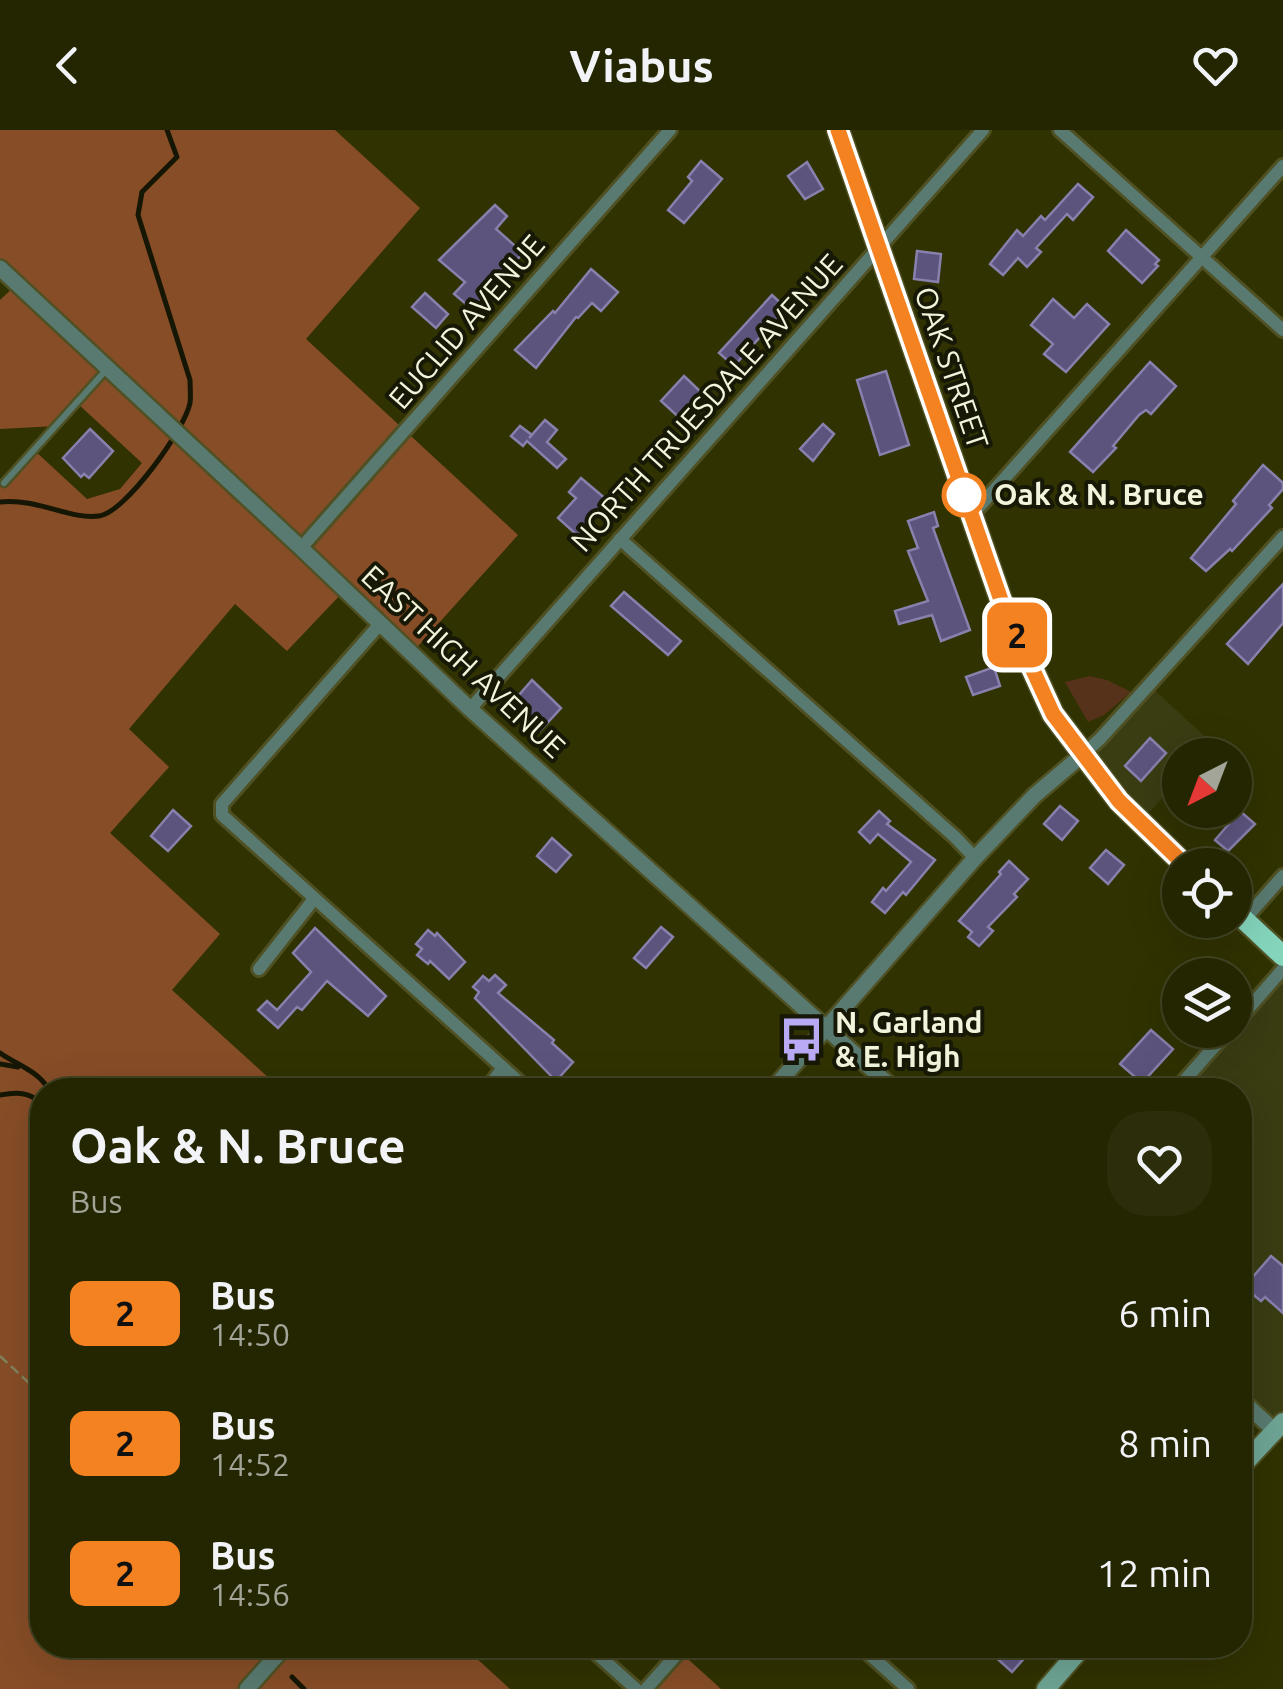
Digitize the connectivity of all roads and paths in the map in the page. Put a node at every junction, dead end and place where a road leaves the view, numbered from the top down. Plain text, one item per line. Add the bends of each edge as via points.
1 (670, 130) edge
2 (838, 130) edge
3 (983, 130) edge
4 (1060, 130) edge
5 (1283, 166) edge
6 (879, 247) junction
7 (1202, 257) junction
8 (0, 268) edge
9 (1283, 330) edge
10 (108, 368) junction
11 (4, 483) dead end
12 (971, 516) junction
13 (1283, 537) edge
14 (620, 539) junction
15 (302, 548) junction
16 (380, 624) junction
17 (470, 709) junction
18 (1081, 756) junction
19 (1167, 848) edge
20 (975, 858) junction
21 (1283, 876) edge
22 (314, 899) junction
23 (1252, 904) edge
24 (1252, 926) edge
25 (1283, 956) edge
26 (259, 968) dead end
27 (1283, 969) edge
28 (1252, 1005) edge
29 (826, 1028) junction
30 (1213, 1048) edge
31 (503, 1068) junction
32 (495, 1078) edge
33 (514, 1078) edge
34 (782, 1078) edge
35 (881, 1078) edge
36 (1187, 1078) edge
37 (0, 1356) edge
38 (30, 1383) edge
39 (1252, 1408) edge
40 (1280, 1430) edge
41 (1252, 1457) edge
42 (274, 1658) edge
43 (601, 1658) edge
44 (673, 1658) edge
45 (873, 1658) edge
46 (1073, 1658) edge
47 (247, 1689) edge
48 (636, 1689) edge
49 (646, 1689) edge
50 (908, 1689) edge
51 (1046, 1689) edge

1 - 15 street, EUCLID AVENUE
2 - 6 highway, OAK STREET
3 - 6 street, NORTH TRUESDALE AVENUE
4 - 7 street
5 - 7 street
6 - 12 highway, OAK STREET
6 - 14 street, NORTH TRUESDALE AVENUE
7 - 9 street
7 - 12 street
8 - 10 street, EAST HIGH AVENUE
10 - 11 lane
10 - 15 street, EAST HIGH AVENUE
12 - 18 highway, OAK STREET via 1053,714
13 - 18 street
14 - 17 street, NORTH TRUESDALE AVENUE
14 - 20 street
15 - 16 street, EAST HIGH AVENUE
16 - 17 street, EAST HIGH AVENUE
16 - 22 street via 222,804 227,820
17 - 29 street, EAST HIGH AVENUE
18 - 19 highway, OAK STREET
18 - 20 street via 1034,794
20 - 29 street
21 - 23 street
22 - 26 street
22 - 31 street
24 - 25 highway
27 - 28 street
29 - 34 street
29 - 35 street, EAST HIGH AVENUE
30 - 36 street
31 - 32 street
31 - 33 street
37 - 38 path
39 - 40 street
40 - 41 main road
42 - 47 street
43 - 48 street
44 - 49 street
45 - 50 street
46 - 51 main road

